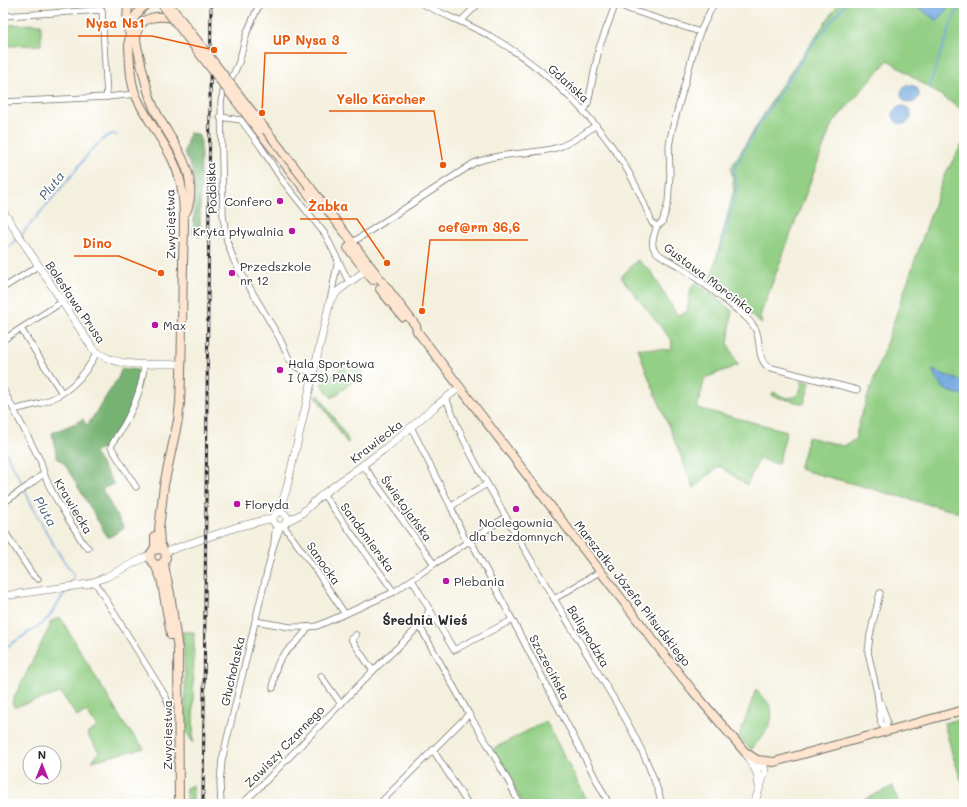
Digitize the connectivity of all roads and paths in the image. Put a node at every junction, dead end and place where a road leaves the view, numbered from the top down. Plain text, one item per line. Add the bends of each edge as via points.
1 (128, 3) edge
2 (161, 3) edge
3 (168, 3) edge
4 (260, 3) edge
5 (421, 3) edge
6 (479, 3) edge
7 (616, 3) edge
8 (714, 3) edge
9 (146, 5) edge
10 (3, 16) edge
11 (173, 18) junction
12 (461, 21) junction
13 (700, 32) junction
14 (129, 34) junction
15 (136, 94) junction
16 (107, 97) junction
17 (3, 102) edge
18 (584, 111) junction
19 (220, 117) junction
20 (596, 125) junction
21 (307, 189) junction
22 (4, 216) edge
23 (184, 216) junction
24 (657, 226) junction
25 (349, 245) junction
26 (338, 260) junction
27 (38, 266) junction
28 (368, 269) junction
29 (349, 282) junction
30 (3, 288) edge
31 (330, 301) junction
32 (62, 302) junction
33 (21, 329) junction
34 (3, 340) edge
35 (97, 352) junction
36 (144, 364) junction
37 (181, 364) junction
38 (314, 372) junction
39 (460, 387) junction
40 (3, 389) edge
41 (858, 390) dead end
42 (62, 393) junction
43 (446, 398) junction
44 (14, 410) junction
45 (410, 427) junction
46 (363, 465) junction
47 (43, 474) junction
48 (487, 484) junction
49 (164, 485) junction
50 (136, 487) dead end
51 (323, 494) junction
52 (3, 504) edge
53 (451, 507) junction
54 (506, 517) junction
55 (280, 520) junction
56 (3, 529) edge
57 (469, 542) junction
58 (88, 548) dead end
59 (164, 551) junction
60 (152, 552) junction
61 (164, 562) junction
62 (155, 564) junction
63 (434, 564) junction
64 (124, 568) junction
65 (601, 571) junction
66 (38, 578) dead end
67 (412, 580) junction
68 (95, 582) junction
69 (394, 592) junction
70 (880, 593) dead end
71 (3, 596) edge
72 (554, 598) junction
73 (429, 610) junction
74 (345, 614) junction
75 (512, 620) junction
76 (255, 621) junction
77 (419, 625) junction
78 (308, 628) junction
79 (356, 635) dead end
80 (178, 667) junction
81 (373, 671) junction
82 (321, 676) dead end
83 (273, 688) dead end
84 (341, 704) junction
85 (169, 707) dead end
86 (964, 710) edge
87 (469, 714) junction
88 (884, 732) junction
89 (433, 750) junction
90 (745, 752) junction
91 (763, 761) junction
92 (774, 762) junction
93 (765, 772) junction
94 (757, 773) junction
95 (759, 786) junction
96 (179, 804) edge
97 (221, 804) edge
98 (242, 804) edge
99 (379, 804) edge
100 (468, 804) edge
101 (519, 804) edge
102 (609, 804) edge
103 (662, 804) edge
104 (754, 804) edge

1 - 9 main road via 134,6
1 - 14 main road
2 - 11 main road, Marszałka Józefa Piłsudskiego, bridge
3 - 21 main road, Marszałka Józefa Piłsudskiego, bridge
4 - 19 street, Podolska via 247,32 239,62 223,92
5 - 12 street, Gdańska
6 - 12 street
7 - 13 street
7 - 18 street via 599,48 588,103
8 - 13 street, Gustawa Morcinka
9 - 14 main road, Zwycięstwa via 132,20
10 - 16 street via 102,10
11 - 21 main road, Marszałka Józefa Piłsudskiego, bridge
11 - 23 main road via 152,17 144,22 136,36 148,93 188,173 190,193
12 - 18 street, Gdańska via 517,53
13 - 24 street, Gustawa Morcinka via 671,134 668,203 662,223
14 - 15 main road, Zwycięstwa via 131,75
15 - 16 street
15 - 23 main road, Zwycięstwa via 176,165 181,180
16 - 17 street
18 - 20 street, Gdańska
19 - 26 street via 240,120 282,180 325,234
19 - 38 street, Podolska via 223,216 229,249 289,359 300,369
20 - 24 street, Gdańska via 635,183 652,223
20 - 25 street via 556,148 494,157 474,163
21 - 25 main road, Marszałka Józefa Piłsudskiego
22 - 27 street, Bolesława Prusa
23 - 37 main road, Zwycięstwa
24 - 41 street, Gustawa Morcinka via 652,242 653,249 737,310 751,324 756,331 764,364 784,372
25 - 28 main road, Marszałka Józefa Piłsudskiego
26 - 29 street
26 - 31 street
27 - 30 street
27 - 32 street, Bolesława Prusa
28 - 29 street
28 - 39 main road, Marszałka Józefa Piłsudskiego via 416,326 417,331
29 - 31 street
31 - 38 street, Głuchołaska
32 - 33 street
32 - 35 street, Bolesława Prusa via 86,340
33 - 34 street
33 - 42 street
35 - 36 street, Bolesława Prusa via 123,363
35 - 42 street via 82,376
36 - 37 street, Bolesława Prusa
36 - 50 street via 141,386 130,413 111,447
37 - 49 main road, Zwycięstwa via 178,420
38 - 55 street, Głuchołaska
39 - 43 street, Krawiecka
39 - 65 main road, Marszałka Józefa Piłsudskiego
40 - 44 street, Krawiecka
42 - 44 street via 40,404
43 - 45 street, Krawiecka
43 - 48 street, Baligrodzka
44 - 47 street, Krawiecka via 41,462
45 - 46 street, Krawiecka
45 - 53 street, Szczecińska
46 - 51 street, Krawiecka
46 - 63 street, Świętojańska
47 - 52 street
47 - 58 street, Krawiecka
48 - 53 street
48 - 54 street, Baligrodzka
49 - 59 main road, Zwycięstwa via 159,529 160,543
49 - 60 main road, Zwycięstwa via 157,507
51 - 55 street, Krawiecka via 301,514
51 - 69 street, Sandomierska
53 - 57 street, Szczecińska via 465,539
54 - 57 street
54 - 72 street, Baligrodzka
55 - 59 street via 250,524
55 - 74 street, Sanocka
55 - 76 street, Głuchołaska
56 - 66 street via 32,574
57 - 63 street
57 - 75 street, Szczecińska via 473,545
59 - 60 main road via 159,549
59 - 61 main road
60 - 62 main road via 151,560
60 - 64 street
61 - 62 main road via 160,565
61 - 80 main road, Zwycięstwa
62 - 64 street
62 - 80 main road, Zwycięstwa via 161,578
63 - 67 street
64 - 68 street
65 - 72 street
65 - 90 main road, Marszałka Józefa Piłsudskiego via 693,691
67 - 69 street
67 - 73 street
68 - 71 street
68 - 85 street via 166,697
69 - 74 street
70 - 88 street via 870,631 868,652 887,721
72 - 103 street, Baligrodzka via 640,745
73 - 75 street via 454,650
73 - 77 street, Zawiszy Czarnego
74 - 78 street
75 - 102 street, Szczecińska
76 - 78 street
76 - 97 street, Głuchołaska via 222,760
77 - 81 street, Zawiszy Czarnego
77 - 87 street
78 - 83 street via 281,657
79 - 81 street via 351,639
80 - 96 main road, Zwycięstwa
81 - 84 street, Zawiszy Czarnego
82 - 84 street, Zawiszy Czarnego
84 - 98 street, Zawiszy Czarnego
86 - 88 main road, Marszałka Józefa Piłsudskiego
87 - 89 street
87 - 101 street
88 - 92 main road, Marszałka Józefa Piłsudskiego
89 - 99 street
89 - 100 street
90 - 91 main road, Marszałka Józefa Piłsudskiego
90 - 94 street
91 - 92 main road, Marszałka Józefa Piłsudskiego
91 - 93 street
91 - 94 street via 759,764
92 - 93 street
93 - 95 street
94 - 95 street
95 - 104 street

